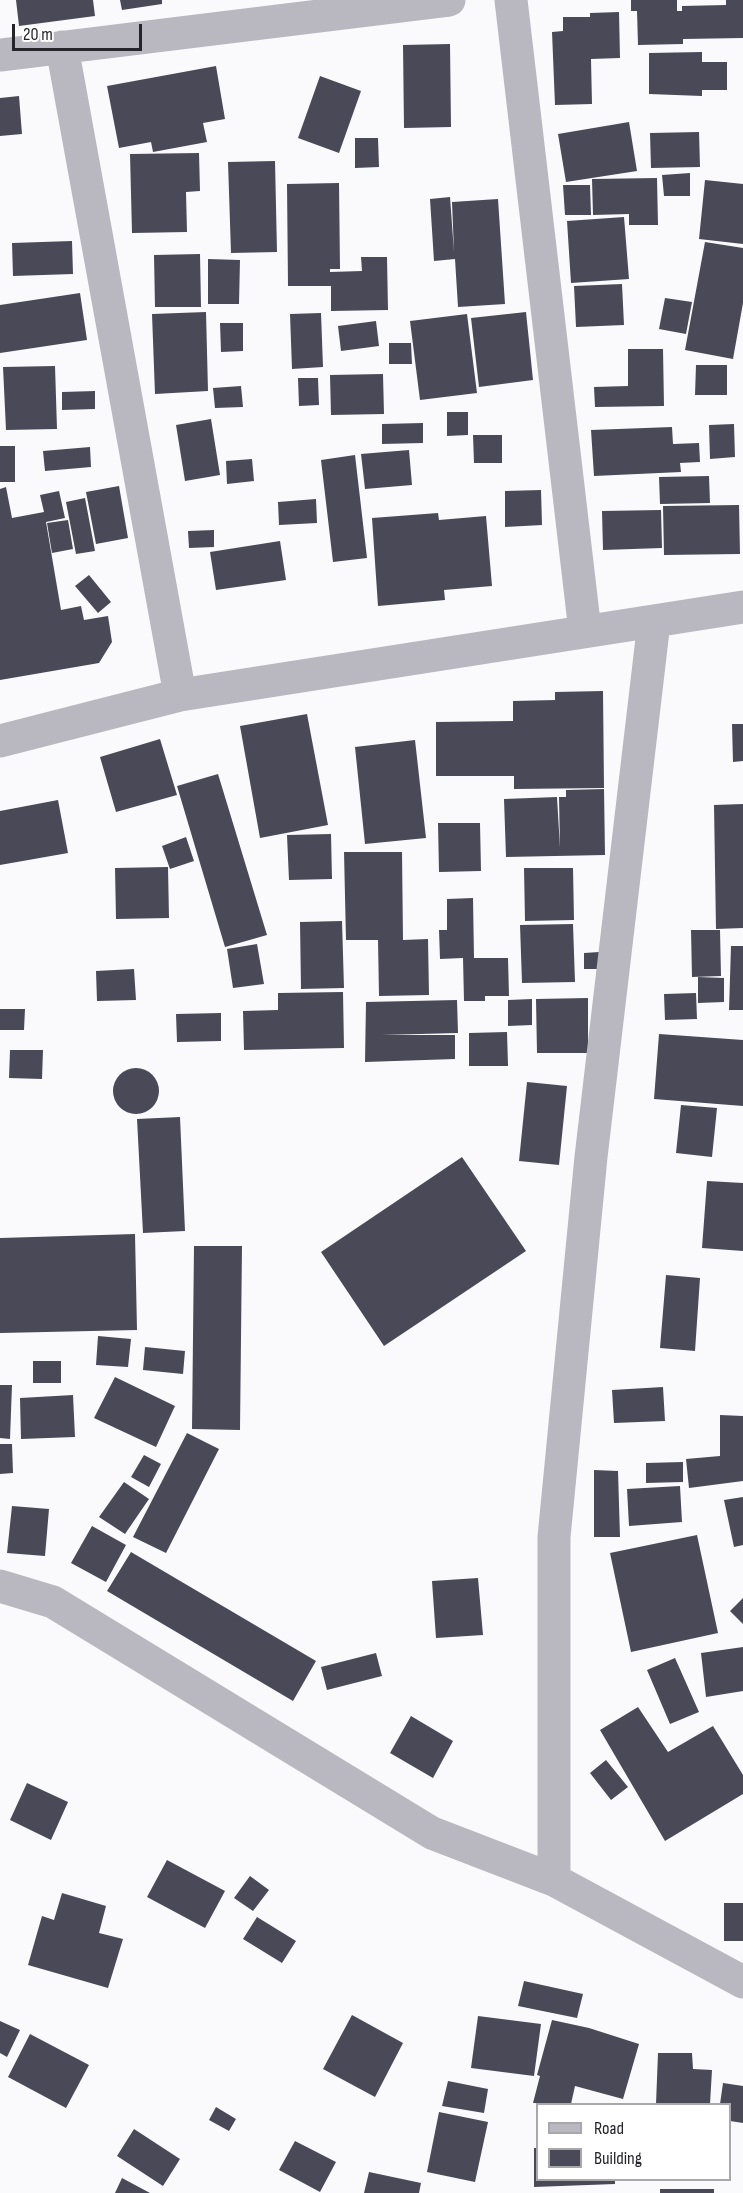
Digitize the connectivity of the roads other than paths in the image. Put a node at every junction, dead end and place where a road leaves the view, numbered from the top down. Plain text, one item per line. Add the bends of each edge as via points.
1 (449, 0) edge
2 (512, 0) edge
3 (62, 47) junction
4 (0, 55) edge
5 (743, 608) edge
6 (654, 622) junction
7 (585, 631) junction
8 (180, 694) junction
9 (0, 741) edge
10 (0, 1586) edge
11 (554, 1880) junction
12 (743, 1982) edge

1 - 3 street
2 - 7 street
3 - 4 street
3 - 8 street
5 - 6 street
6 - 7 street
6 - 11 street via 591,1157 554,1537
7 - 8 street
8 - 9 street
10 - 11 street via 52,1602 432,1833
11 - 12 street

